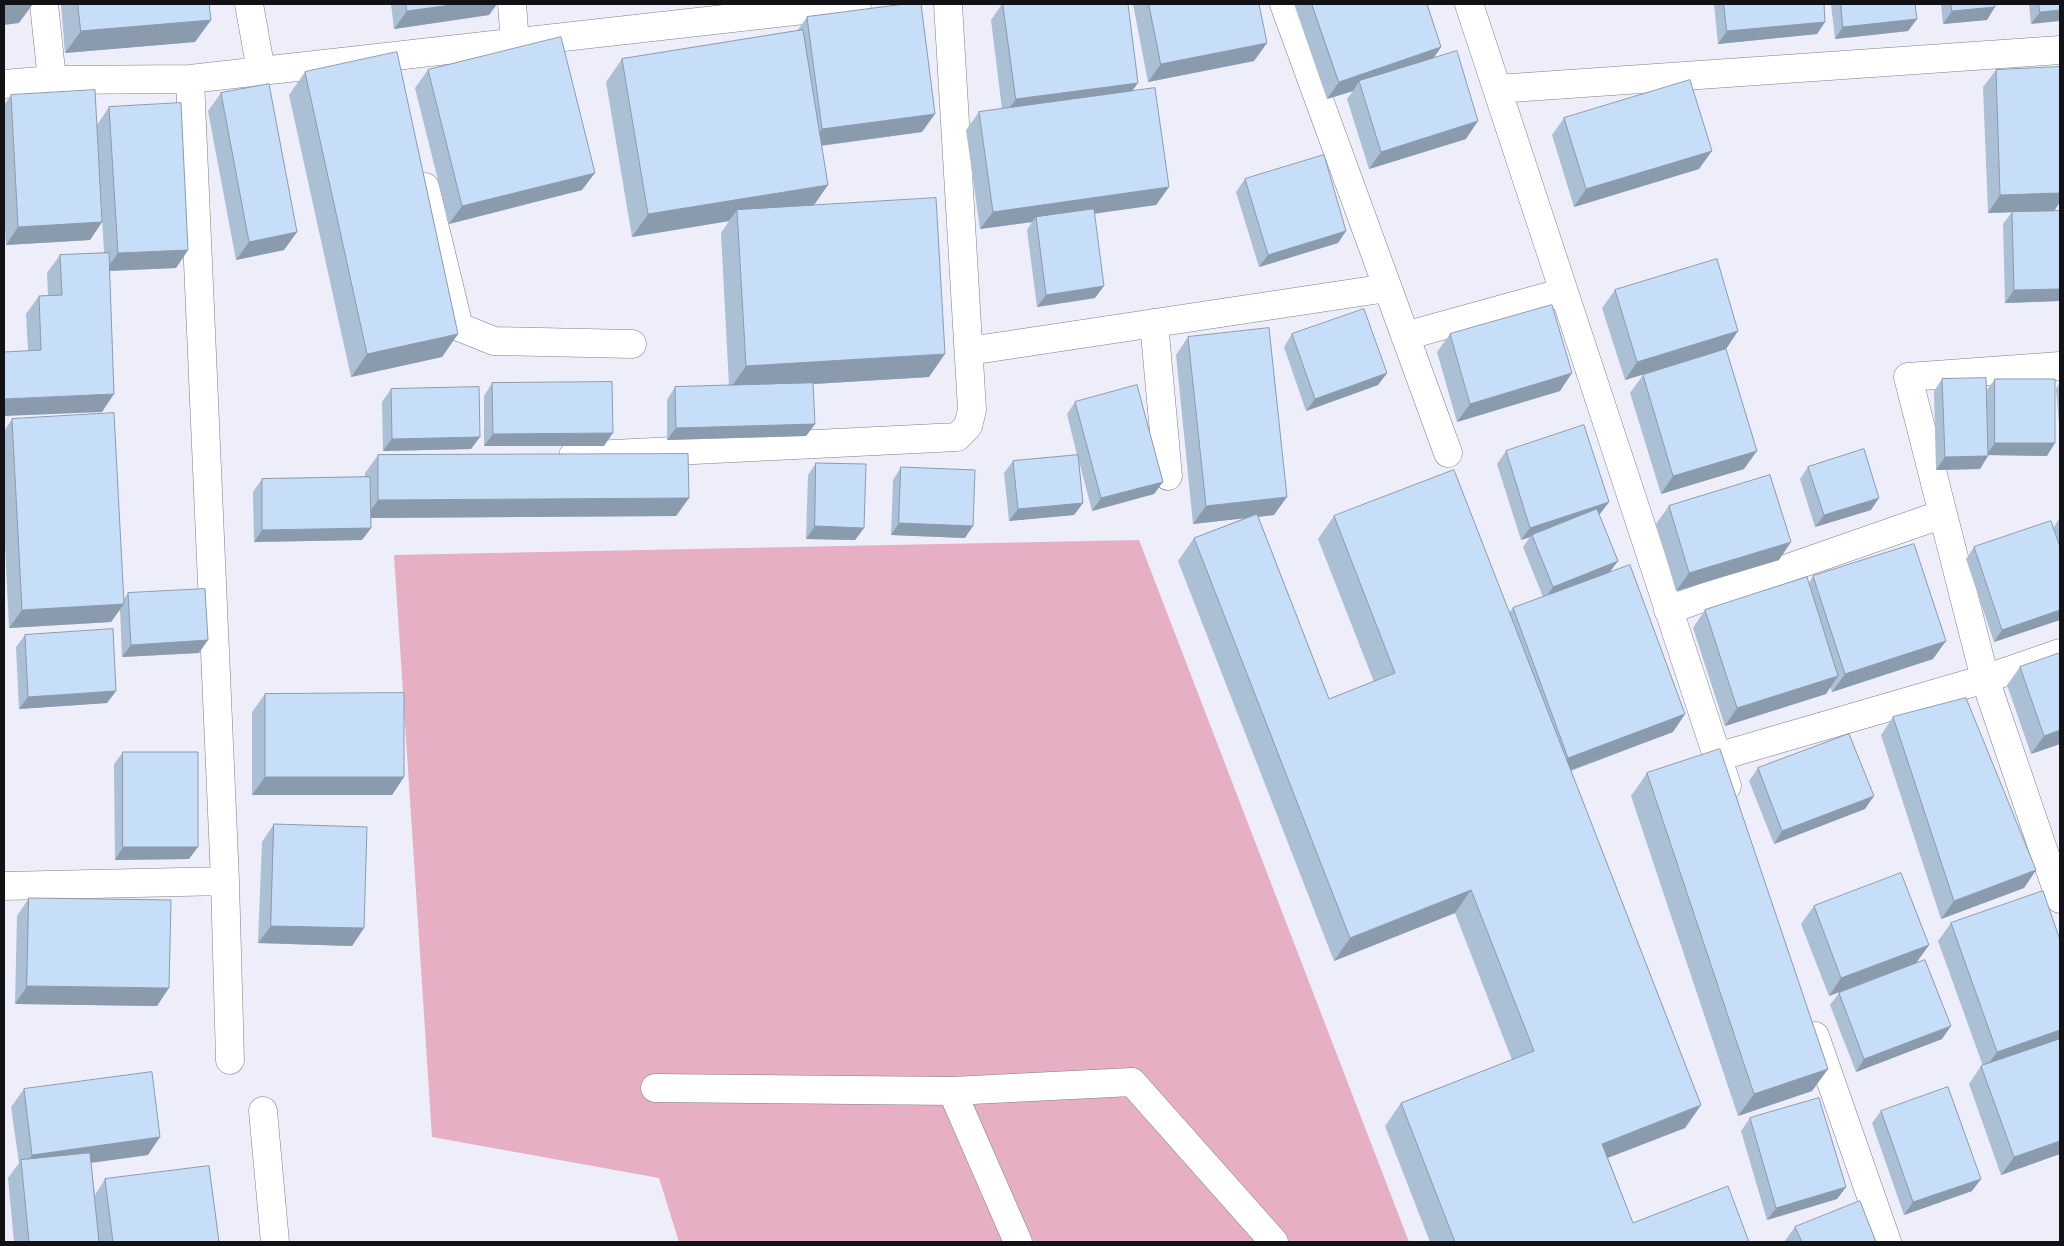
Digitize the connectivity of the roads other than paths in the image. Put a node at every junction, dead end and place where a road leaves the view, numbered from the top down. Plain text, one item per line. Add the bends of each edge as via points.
1 (44, 4) edge
2 (249, 4) edge
3 (512, 4) edge
4 (857, 4) edge
5 (948, 4) edge
6 (1284, 4) edge
7 (1469, 4) edge
8 (804, 7) edge
9 (515, 43) junction
10 (2060, 50) edge
11 (393, 56) junction
12 (261, 71) junction
13 (190, 79) junction
14 (52, 80) junction
15 (4, 84) edge
16 (400, 84) edge
17 (1497, 89) junction
18 (418, 158) edge
19 (1387, 288) junction
20 (1564, 292) junction
21 (1154, 323) junction
22 (1405, 336) junction
23 (632, 344) dead end
24 (969, 351) junction
25 (2060, 366) edge
26 (1448, 453) dead end
27 (553, 458) edge
28 (1168, 476) dead end
29 (1943, 514) junction
30 (1668, 610) junction
31 (2060, 653) edge
32 (1985, 679) junction
33 (1717, 757) junction
34 (1736, 813) edge
35 (225, 881) junction
36 (4, 886) edge
37 (2060, 898) edge
38 (1805, 1009) edge
39 (230, 1060) dead end
40 (656, 1088) dead end
41 (952, 1091) junction
42 (263, 1111) dead end
43 (274, 1242) edge
44 (1018, 1242) edge
45 (1274, 1242) edge
46 (1887, 1242) edge

1 - 14 street
2 - 12 street
3 - 9 street
4 - 8 street
5 - 24 street
6 - 19 street
7 - 17 street
8 - 9 street
9 - 11 street
10 - 17 street
11 - 12 street
11 - 16 street
12 - 13 street
13 - 14 street
13 - 35 street
14 - 15 street
17 - 20 street
18 - 23 street via 460,327 494,341
19 - 21 street
19 - 22 street
20 - 22 street
20 - 30 street
21 - 24 street
21 - 28 street
22 - 26 street
24 - 27 street via 972,410 968,426 958,437
25 - 29 street via 1908,377
29 - 30 street
29 - 32 street
30 - 33 street
31 - 32 street
32 - 33 street
32 - 37 street
33 - 34 street
35 - 36 street
35 - 39 street
38 - 46 street
40 - 41 street
41 - 44 street
41 - 45 street via 1132,1082
42 - 43 street

